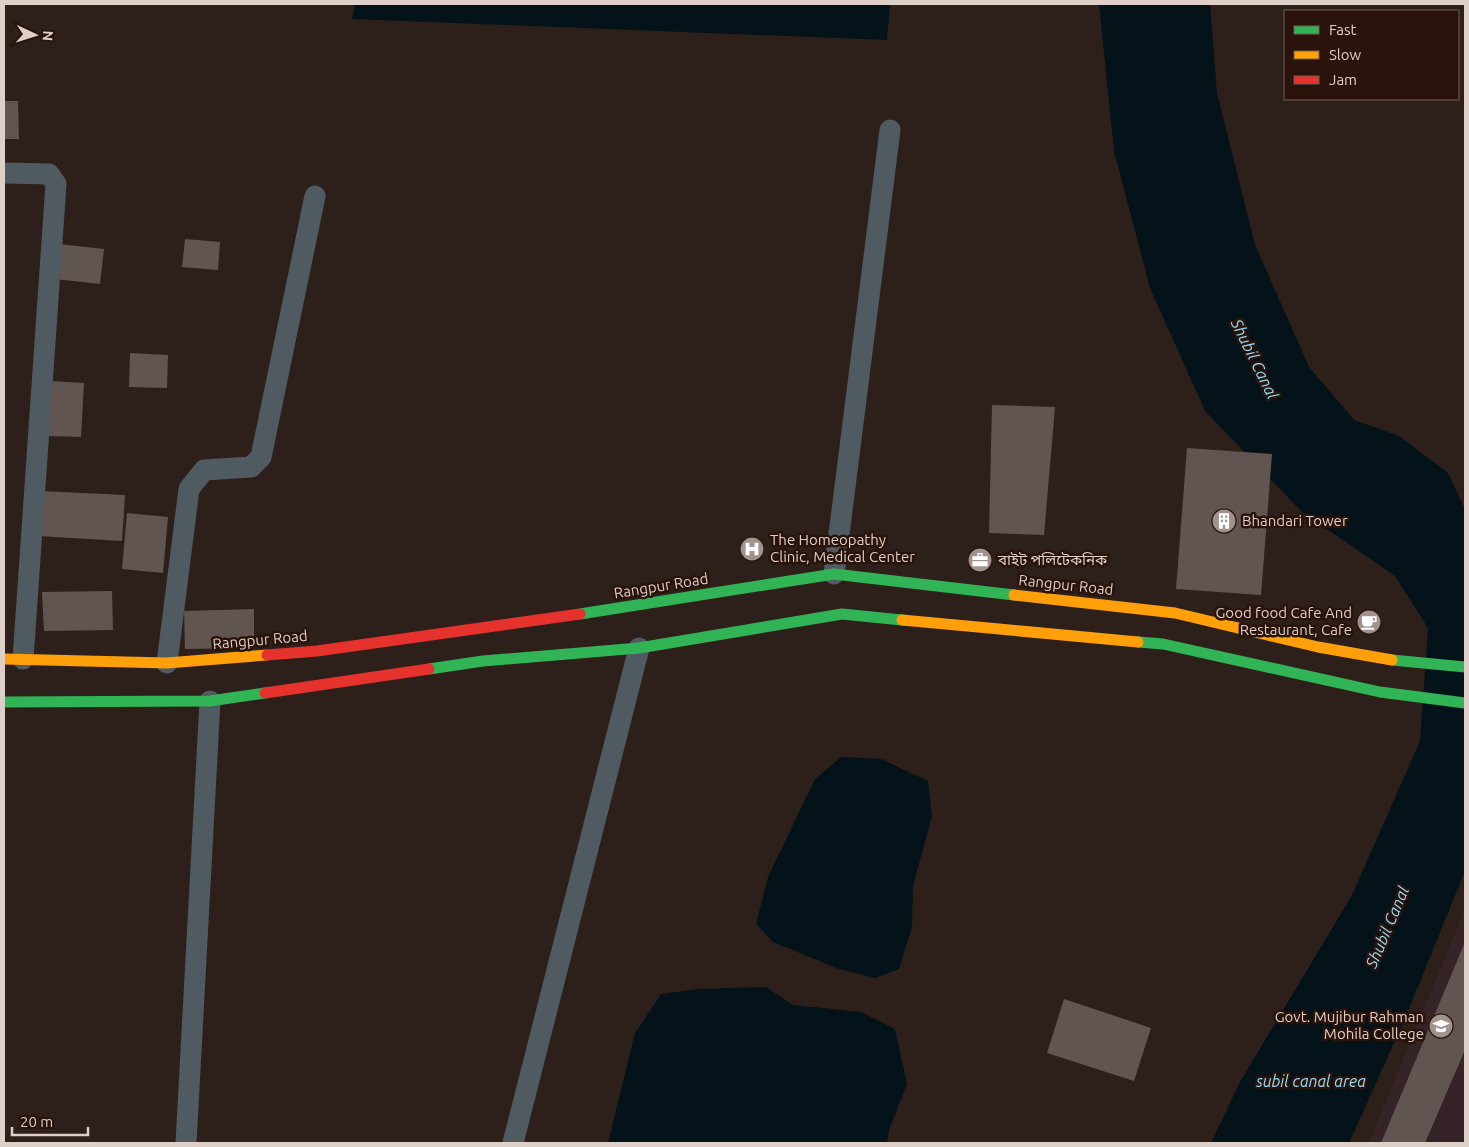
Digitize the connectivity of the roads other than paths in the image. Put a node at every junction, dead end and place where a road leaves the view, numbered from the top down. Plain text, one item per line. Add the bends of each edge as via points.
1 (890, 130) dead end
2 (4, 173) edge
3 (315, 196) dead end
4 (834, 574) junction
5 (639, 648) junction
6 (13, 659) edge
7 (167, 663) junction
8 (1465, 667) edge
9 (210, 701) junction
10 (4, 702) edge
11 (1465, 703) edge
12 (186, 1143) edge
13 (513, 1143) edge

1 - 4 street
2 - 6 street via 49,174 56,184
3 - 7 street via 260,457 251,468 204,470 189,489
4 - 7 highway, Rangpur Road via 506,626 336,648
4 - 8 highway, Rangpur Road via 1175,613 1318,647 1396,661
5 - 9 highway via 483,661
5 - 11 highway via 842,614 1163,644 1396,695
5 - 13 street
6 - 7 highway, Rangpur Road
9 - 10 highway
9 - 12 street

